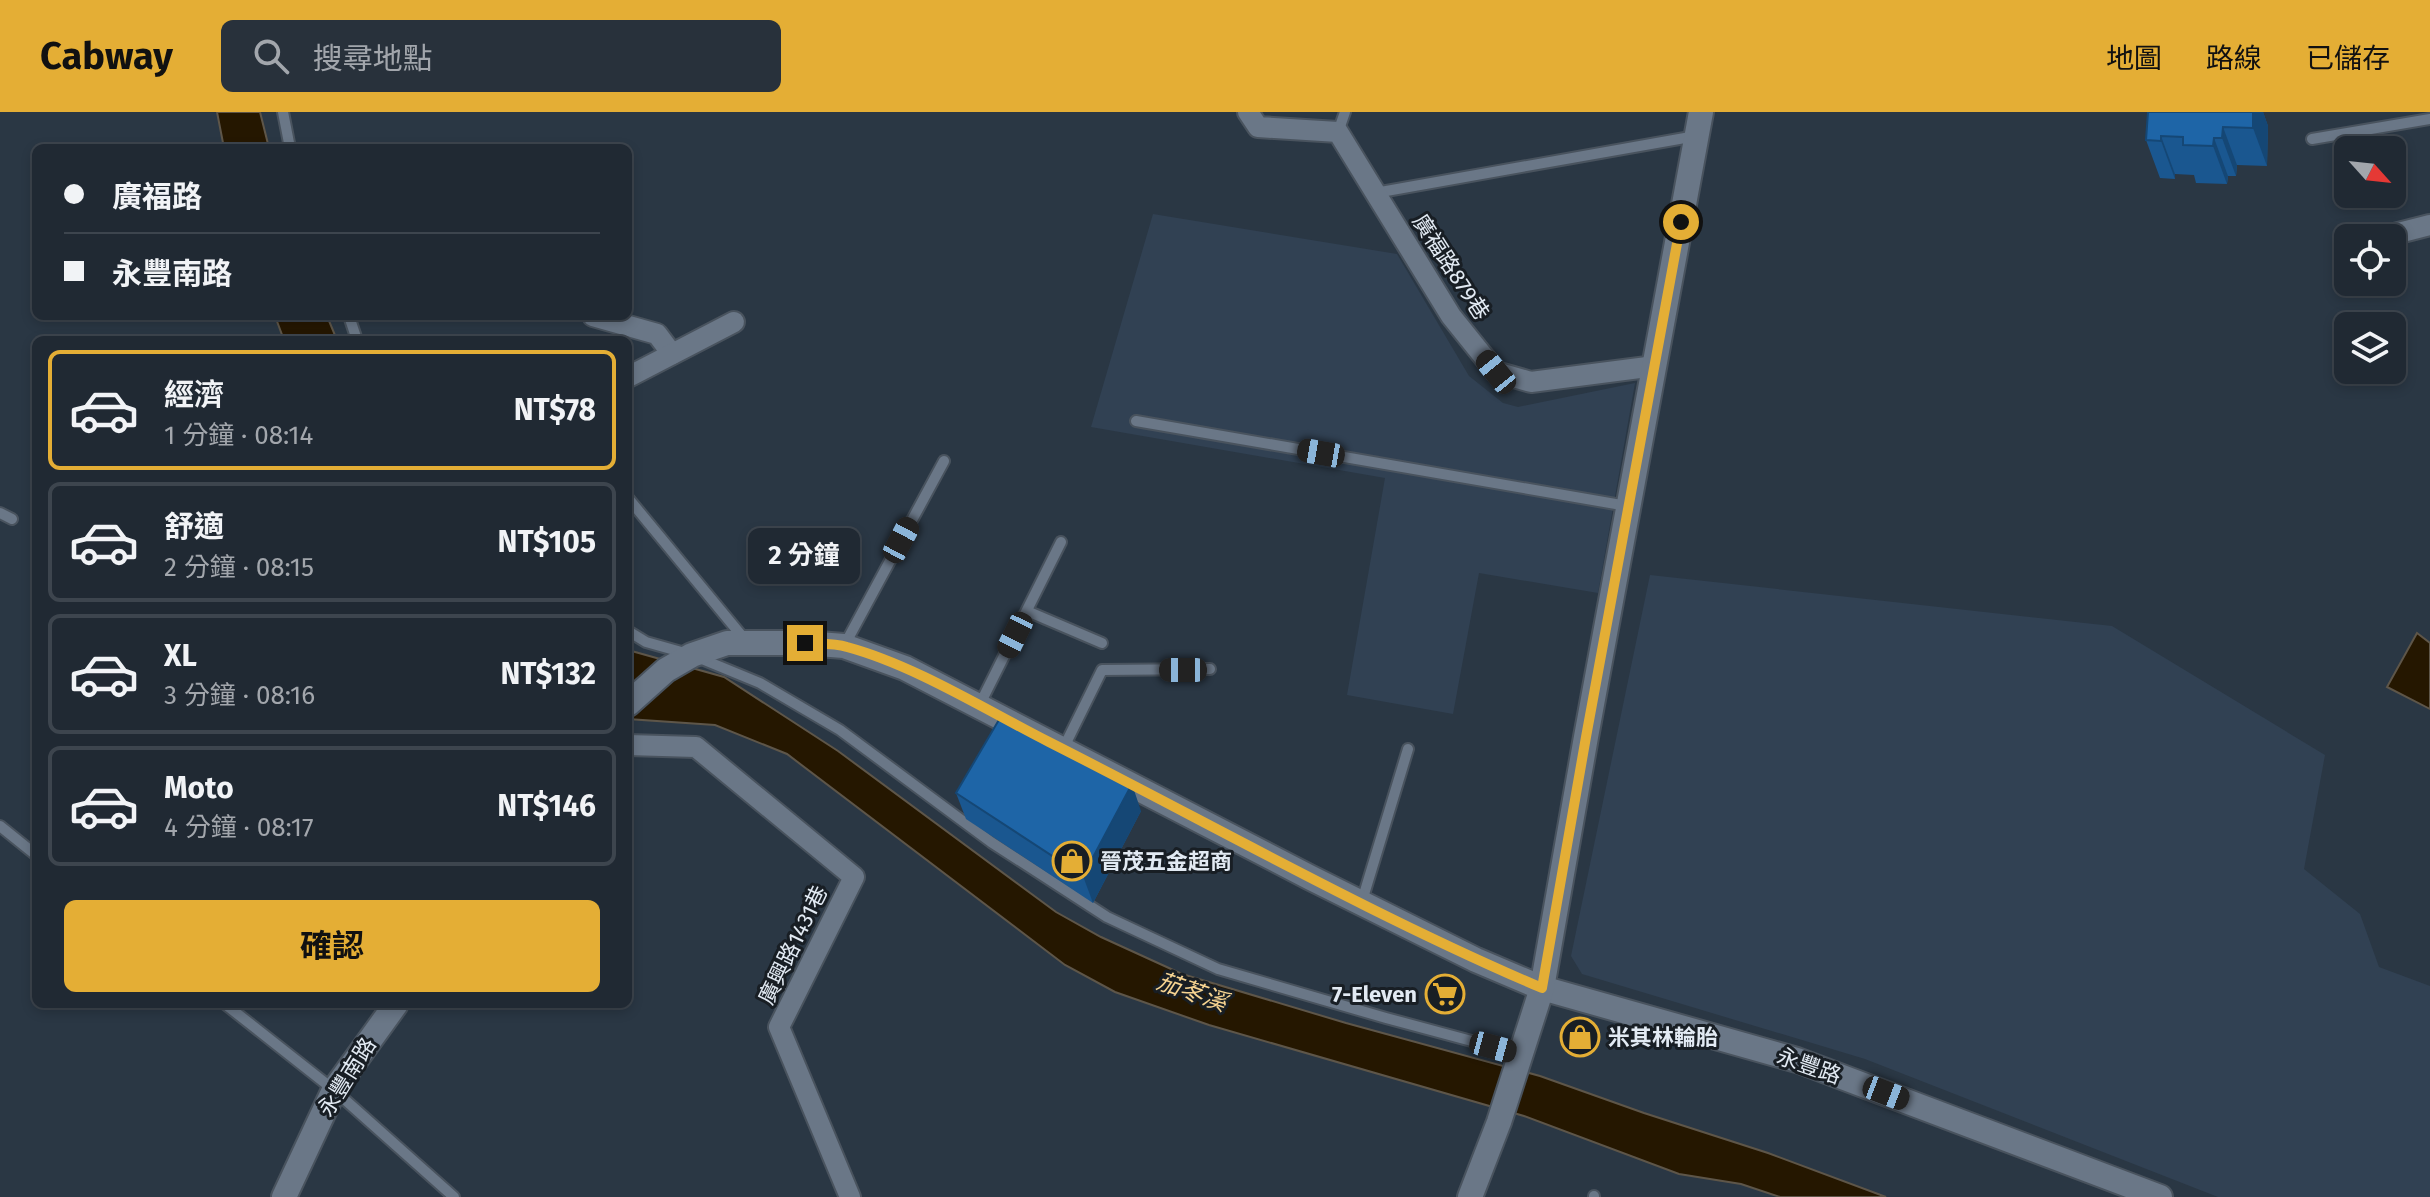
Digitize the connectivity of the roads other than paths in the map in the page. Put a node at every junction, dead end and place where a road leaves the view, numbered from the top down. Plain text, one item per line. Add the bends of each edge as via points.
1 (283, 112) edge
2 (1248, 112) edge
3 (1345, 112) edge
4 (2430, 119) edge
5 (1700, 124) edge
6 (1338, 132) junction
7 (2312, 139) dead end
8 (289, 144) edge
9 (1375, 193) junction
10 (2430, 225) edge
11 (2406, 231) edge
12 (607, 320) edge
13 (734, 322) dead end
14 (672, 354) junction
15 (1655, 366) junction
16 (632, 375) edge
17 (1136, 421) dead end
18 (944, 461) dead end
19 (632, 503) edge
20 (1629, 506) junction
21 (0, 513) edge
22 (12, 519) dead end
23 (1061, 542) dead end
24 (1027, 611) junction
25 (632, 633) edge
26 (747, 642) junction
27 (1102, 643) dead end
28 (844, 646) junction
29 (692, 655) junction
30 (1210, 669) dead end
31 (632, 700) edge
32 (979, 706) junction
33 (632, 745) edge
34 (1063, 749) junction
35 (1408, 749) dead end
36 (0, 826) edge
37 (32, 852) edge
38 (1361, 903) junction
39 (1542, 988) junction
40 (230, 1008) edge
41 (393, 1008) edge
42 (1519, 1058) junction
43 (334, 1090) junction
44 (284, 1197) edge
45 (454, 1197) edge
46 (850, 1197) edge
47 (1470, 1197) edge
48 (2160, 1197) edge

1 - 8 lane
2 - 6 street via 1258,127
3 - 6 lane
4 - 7 lane
5 - 9 lane
5 - 15 street
6 - 9 street, 廣福路879巷
9 - 15 street, 廣福路879巷 via 1451,316 1496,372 1531,382
10 - 11 street
12 - 14 street via 657,334
13 - 14 street
14 - 16 street
15 - 20 street
17 - 20 lane
18 - 28 lane
19 - 26 lane
20 - 39 street
21 - 22 lane
23 - 24 lane
24 - 27 lane
24 - 32 lane
25 - 29 lane
26 - 28 street
26 - 29 street
28 - 32 street via 905,668
29 - 31 street
29 - 42 lane via 760,683 840,730 991,842 1107,917 1218,969
30 - 34 lane via 1102,670
32 - 34 street
33 - 46 street, 廣興路1431巷 via 696,747 854,877 779,1027
34 - 38 street
35 - 38 lane
36 - 37 lane
38 - 39 street
39 - 42 street
39 - 48 street, 永豐路 via 1797,1060
40 - 43 lane
41 - 43 street, 永豐南路
42 - 47 street
43 - 44 street, 永豐南路
43 - 45 lane

